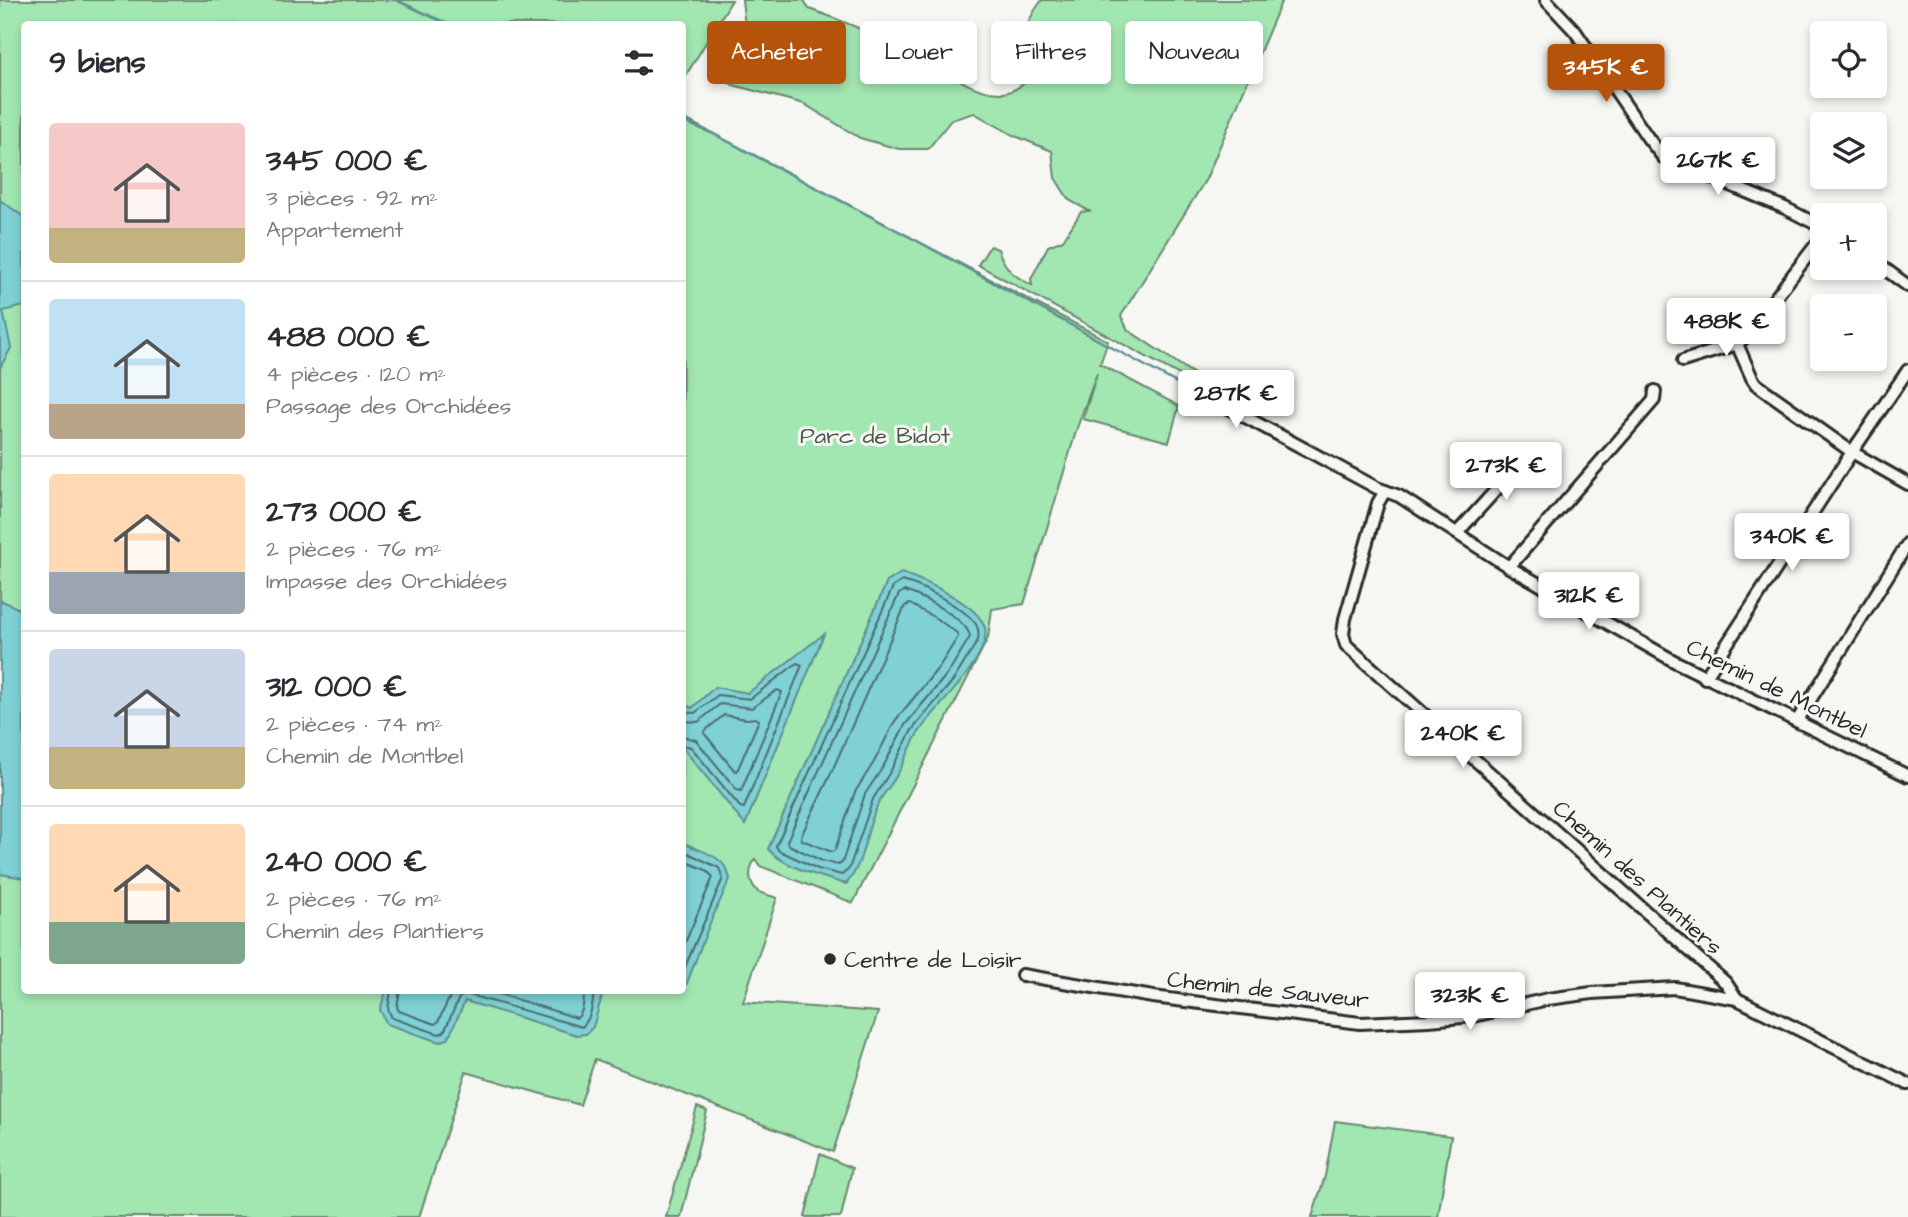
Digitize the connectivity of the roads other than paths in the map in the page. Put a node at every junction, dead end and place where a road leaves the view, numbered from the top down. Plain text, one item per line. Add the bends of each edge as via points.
1 (1546, 0) edge
2 (1810, 220) edge
3 (1810, 253) edge
4 (1887, 271) edge
5 (1908, 286) edge
6 (1737, 344) junction
7 (1683, 361) dead end
8 (1908, 370) edge
9 (1192, 388) dead end
10 (1655, 391) dead end
11 (1852, 452) junction
12 (1521, 453) dead end
13 (1908, 469) edge
14 (1904, 482) edge
15 (1385, 491) junction
16 (1457, 533) junction
17 (1908, 542) edge
18 (1509, 567) junction
19 (1705, 678) junction
20 (1797, 721) junction
21 (1908, 776) edge
22 (1022, 975) dead end
23 (1737, 999) junction
24 (1908, 1084) edge

1 - 2 street via 1575,32 1664,157
3 - 6 street
4 - 5 street
6 - 7 street
6 - 11 street via 1756,384
8 - 11 street
9 - 15 street, Chemin de Montbel
10 - 18 street via 1654,400
11 - 14 street
11 - 19 street
12 - 16 street via 1516,468
13 - 14 street
15 - 16 street, Chemin de Montbel
15 - 23 street, Chemin des Plantiers via 1345,620 1346,645 1726,983
16 - 18 street, Chemin de Montbel
17 - 20 street
18 - 19 street, Chemin de Montbel
19 - 20 street, Chemin de Montbel
20 - 21 street, Chemin de Montbel
22 - 23 street, Chemin de Sauveur via 1360,1023 1473,1016 1548,999 1619,991 1675,988
23 - 24 street, Chemin de Sauveur

